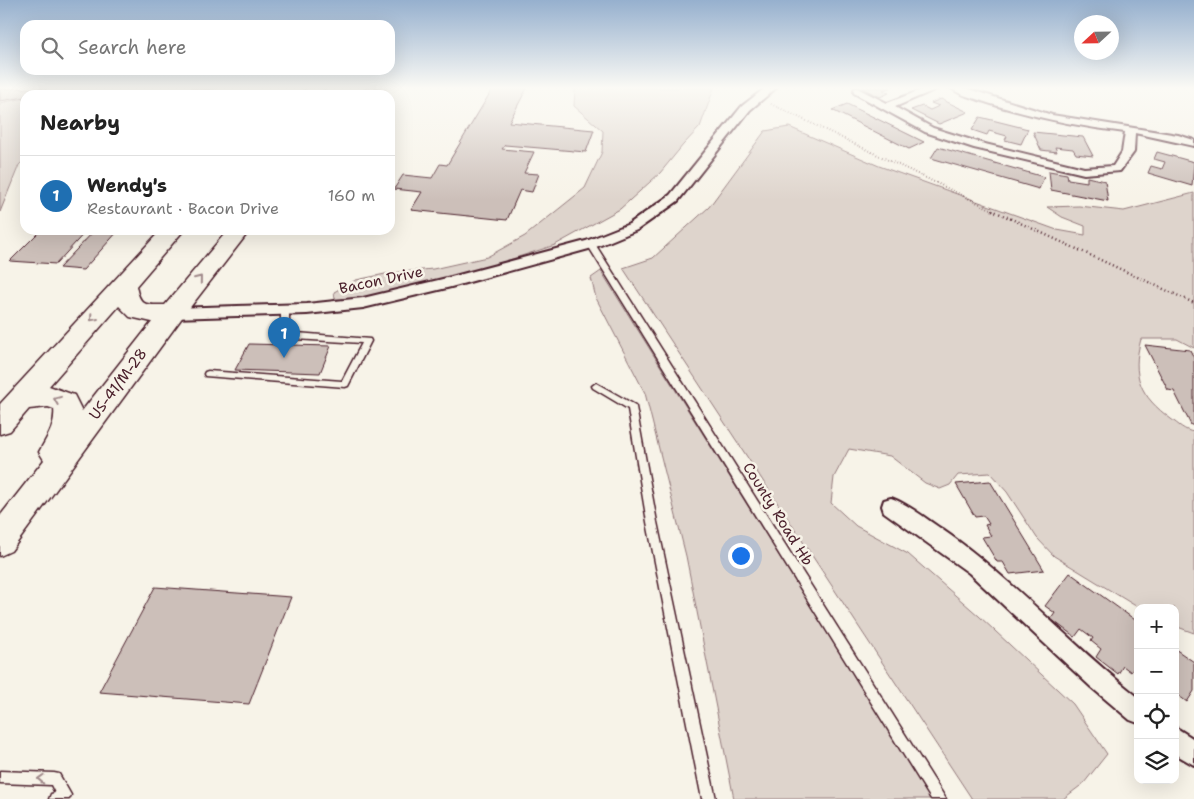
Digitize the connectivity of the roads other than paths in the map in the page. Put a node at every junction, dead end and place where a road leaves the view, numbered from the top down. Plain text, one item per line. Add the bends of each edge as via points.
1 (732, 125) edge
2 (920, 125) edge
3 (1096, 125) edge
4 (1130, 131) junction
5 (1194, 142) edge
6 (168, 235) edge
7 (235, 235) edge
8 (591, 244) junction
9 (124, 284) junction
10 (285, 310) junction
11 (172, 313) junction
12 (208, 374) dead end
13 (596, 386) dead end
14 (21, 400) junction
15 (0, 423) edge
16 (891, 506) dead end
17 (18, 517) junction
18 (0, 541) edge
19 (1134, 709) edge
20 (1179, 742) edge
21 (1194, 753) edge
22 (0, 777) edge
23 (56, 799) edge
24 (709, 799) edge
25 (939, 799) edge

1 - 8 street via 674,198 633,227
2 - 4 street via 978,146 1084,171 1116,169 1128,152
3 - 4 street
4 - 5 street
6 - 9 highway
11 -> 7 highway, US-41/M-28
8 - 10 street, Bacon Drive via 362,303
8 - 25 lane, County Road Hb
9 - 11 highway via 130,307 141,313
9 -> 14 highway
10 - 11 street, Bacon Drive
10 - 12 lane via 285,329 295,336 367,342 345,384
11 - 17 highway, US-41/M-28
13 - 24 lane via 632,407 652,522
14 - 15 highway
17 -> 14 highway via 58,444 69,413 67,405 57,398
16 - 19 street via 954,548 988,576 1102,685
17 - 18 highway, US-41/M-28
20 - 21 street
23 -> 22 lane via 64,794 54,779

